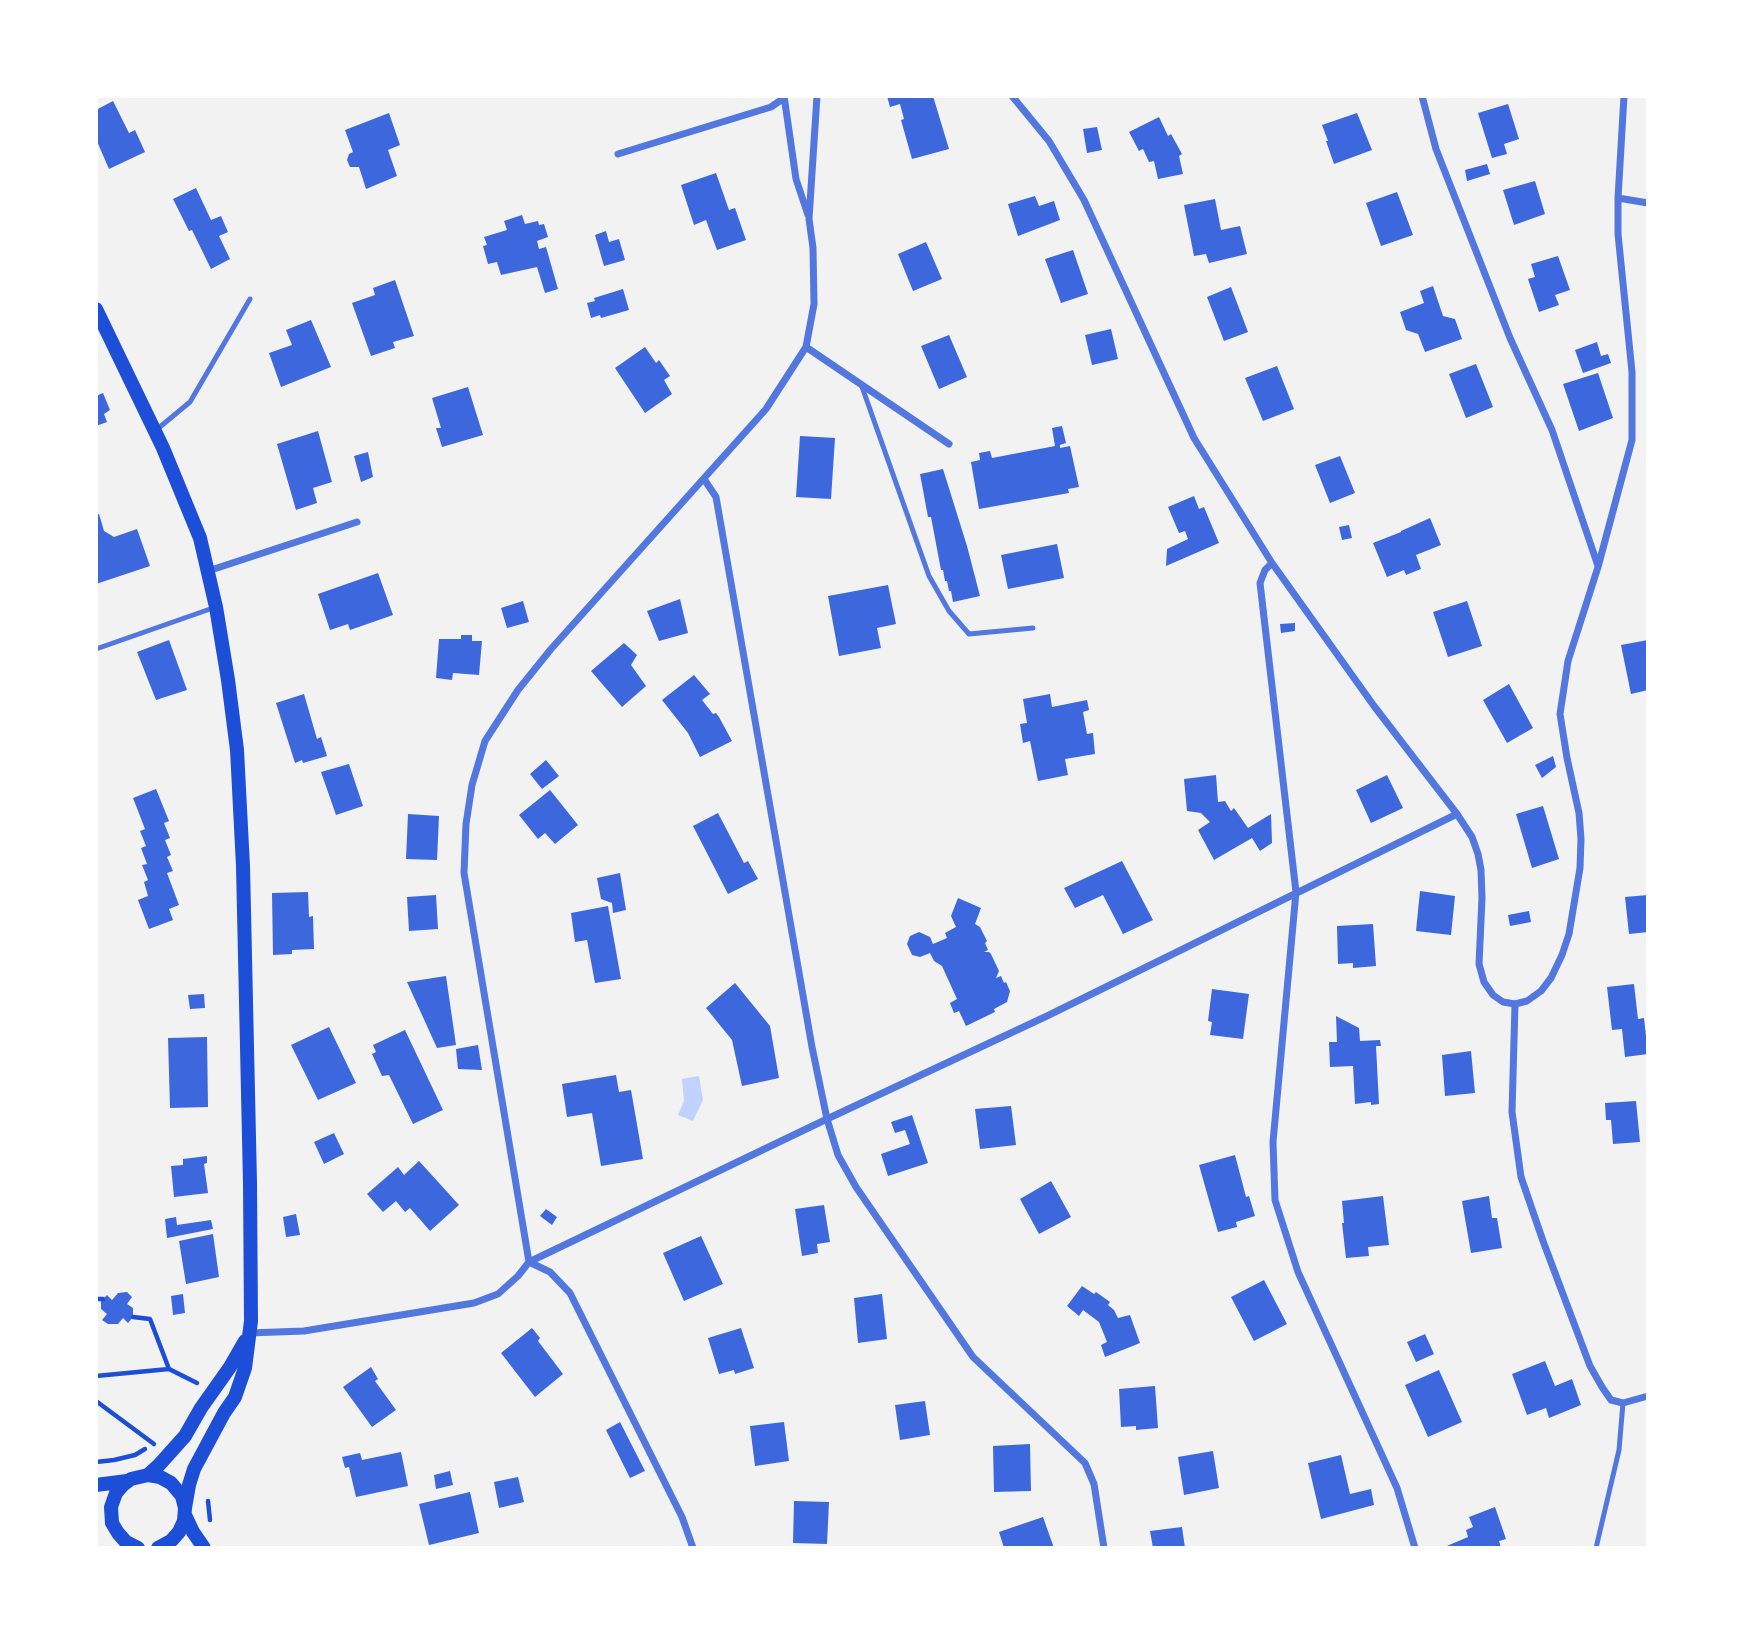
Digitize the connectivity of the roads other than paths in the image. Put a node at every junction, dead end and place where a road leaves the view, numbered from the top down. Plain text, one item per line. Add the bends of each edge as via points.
1 (817, 96) edge
2 (1012, 96) edge
3 (1422, 96) edge
4 (1624, 96) edge
5 (784, 97) edge
6 (618, 154) dead end
7 (1618, 198) junction
8 (1648, 203) edge
9 (810, 219) junction
10 (250, 299) dead end
11 (96, 309) edge
12 (806, 346) junction
13 (861, 384) junction
14 (155, 431) junction
15 (949, 444) dead end
16 (704, 479) junction
17 (356, 522) dead end
18 (1272, 564) junction
19 (1598, 567) junction
20 (208, 572) junction
21 (216, 607) junction
22 (1033, 628) dead end
23 (96, 649) edge
24 (1457, 814) junction
25 (1296, 892) junction
26 (1515, 1004) junction
27 (827, 1119) junction
28 (529, 1262) junction
29 (249, 1334) junction
30 (1648, 1396) edge
31 (1623, 1403) junction
32 (148, 1475) junction
33 (127, 1481) junction
34 (96, 1485) edge
35 (185, 1512) junction
36 (98, 1516) dead end
37 (112, 1522) junction
38 (138, 1548) edge
39 (158, 1548) edge
40 (204, 1548) edge
41 (693, 1548) edge
42 (1104, 1548) edge
43 (1415, 1548) edge
44 (1596, 1548) edge

1 - 9 street
2 - 18 street via 1049,141 1084,200 1194,438
3 - 19 street via 1436,149 1510,338 1552,430
4 - 7 street
5 - 6 street via 771,107
5 - 9 street via 796,179
7 - 8 street
7 - 19 street via 1632,372 1632,440
9 - 12 street via 814,304
10 - 14 lane via 190,402
11 - 14 main road
12 - 13 street
12 - 16 street via 766,409
13 - 15 street
13 - 22 lane via 929,576 949,611 969,634
14 - 20 main road via 200,538
16 - 27 street via 716,497
16 - 28 street via 518,690 485,741 472,785 464,873
17 - 20 street
18 - 24 street
18 - 25 street via 1260,583
19 - 26 street via 1568,660 1560,714 1581,839 1569,934 1541,991
20 - 21 main road
21 - 23 lane
21 - 29 main road via 236,750 243,866 252,1276
24 - 25 street
24 - 26 street via 1472,837 1481,870 1479,964 1484,982 1493,995
25 - 27 street
25 - 43 street via 1273,1142 1275,1200 1298,1272 1397,1488
26 - 31 street via 1512,1112 1521,1177 1590,1366 1611,1400
27 - 28 street
27 - 42 street via 838,1155 856,1187 973,1357 1086,1463
28 - 29 street via 498,1294 474,1303 304,1331
28 - 41 street via 550,1272 570,1293 682,1517
29 - 32 main road via 185,1436
29 - 35 main road via 235,1397 197,1463
30 - 31 street
31 - 44 lane via 1619,1450
32 - 33 main road
32 - 35 main road via 171,1483 182,1496
33 - 34 main road
33 - 37 main road via 112,1502
35 - 39 main road via 176,1537
35 - 40 main road
36 - 37 main road
37 - 38 main road via 121,1538

